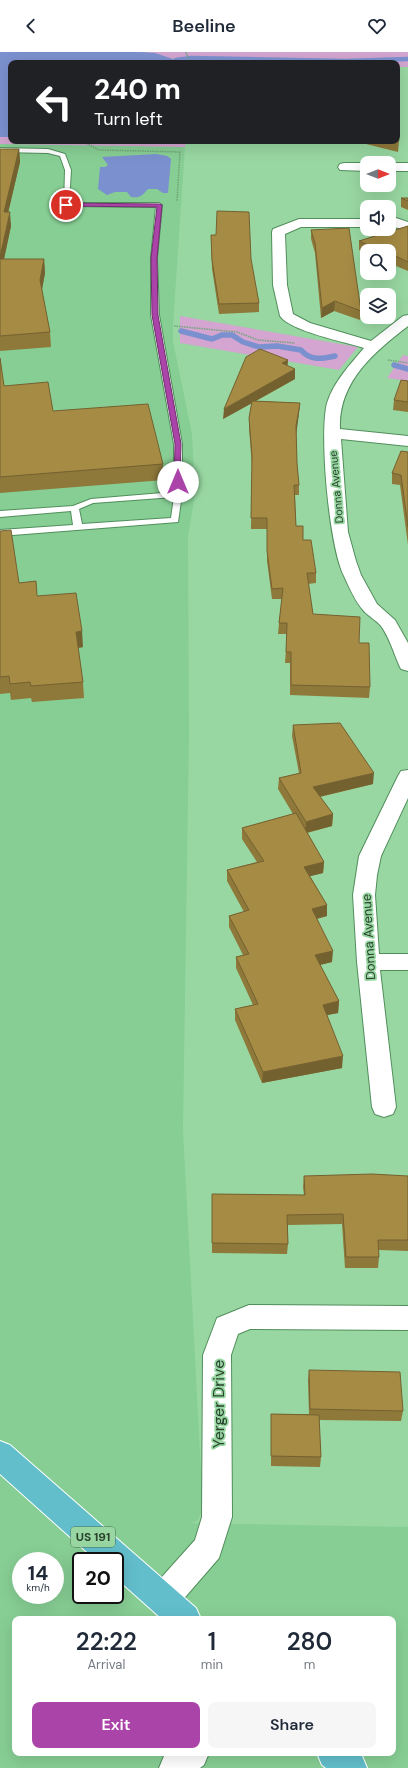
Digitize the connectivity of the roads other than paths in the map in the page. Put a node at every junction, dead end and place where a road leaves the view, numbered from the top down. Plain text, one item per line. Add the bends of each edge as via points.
1 (0, 150) edge
2 (344, 167) dead end
3 (360, 167) edge
4 (396, 167) edge
5 (408, 167) edge
6 (396, 222) edge
7 (360, 223) edge
8 (408, 226) edge
9 (408, 319) edge
10 (368, 351) junction
11 (332, 433) junction
12 (408, 441) edge
13 (178, 494) junction
14 (75, 508) junction
15 (0, 514) edge
16 (78, 528) junction
17 (0, 533) edge
18 (408, 665) edge
19 (408, 776) edge
20 (368, 962) junction
21 (408, 962) edge
22 (384, 1107) dead end
23 (408, 1318) edge
24 (0, 1455) edge
25 (163, 1599) junction
26 (182, 1616) edge
27 (189, 1756) edge
28 (337, 1756) edge
29 (176, 1768) edge
30 (350, 1768) edge

1 - 13 lane via 48,151 63,155 68,170 66,205 159,205 154,258 155,315 178,444
2 - 3 street
4 - 5 street
6 - 8 street
7 - 10 street via 299,223 278,232 281,298 288,316 305,326
9 - 10 street, Donna Avenue
10 - 11 street, Donna Avenue via 342,384 334,409
11 - 12 street
11 - 18 street, Donna Avenue via 340,532 347,561 370,607 389,624
13 - 14 lane via 91,501
13 - 16 lane via 175,520
14 - 15 lane
14 - 16 lane
16 - 17 lane
19 - 20 street, Donna Avenue via 370,856 364,895
20 - 21 street
20 - 22 street, Donna Avenue
23 - 25 street, Yerger Drive via 249,1317 227,1326 216,1355 218,1517 208,1548
24 - 25 highway, US 191
25 - 26 highway, US 191
27 - 29 street
28 - 30 highway

